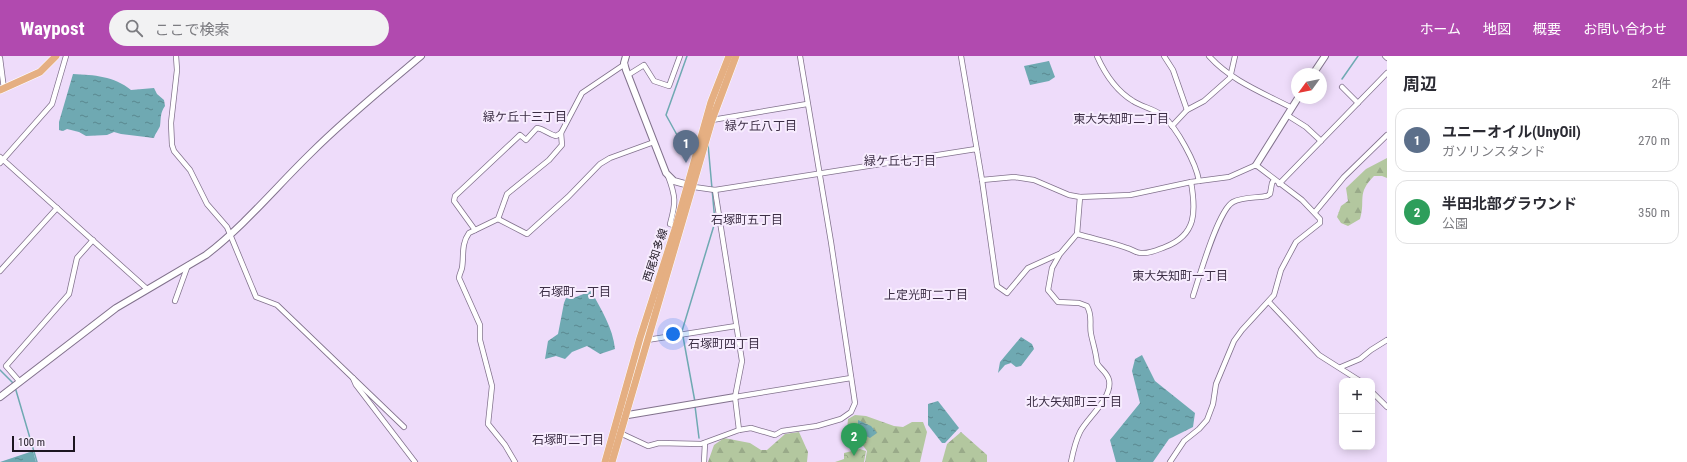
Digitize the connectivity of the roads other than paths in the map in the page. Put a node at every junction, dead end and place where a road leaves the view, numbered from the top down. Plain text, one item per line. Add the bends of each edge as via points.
1 (56, 56) edge
2 (66, 56) edge
3 (176, 56) edge
4 (420, 56) edge
5 (622, 56) edge
6 (626, 56) edge
7 (680, 56) edge
8 (729, 56) edge
9 (736, 56) edge
10 (800, 56) edge
11 (961, 56) edge
12 (1097, 56) edge
13 (1164, 56) edge
14 (1208, 56) edge
15 (1235, 56) edge
16 (1325, 56) edge
17 (0, 58) edge
18 (624, 64) junction
19 (1317, 68) edge
20 (1387, 73) edge
21 (628, 75) junction
22 (1230, 75) junction
23 (1342, 87) dead end
24 (2, 90) edge
25 (1358, 103) junction
26 (807, 104) junction
27 (1294, 104) edge
28 (1292, 108) junction
29 (1187, 110) junction
30 (1287, 115) junction
31 (712, 120) junction
32 (1172, 126) junction
33 (561, 133) junction
34 (1387, 135) edge
35 (1321, 141) junction
36 (654, 142) junction
37 (703, 143) junction
38 (977, 151) junction
39 (1, 160) edge
40 (1256, 165) junction
41 (666, 173) junction
42 (820, 174) junction
43 (982, 180) junction
44 (1274, 180) junction
45 (1199, 181) junction
46 (1191, 182) junction
47 (1279, 184) junction
48 (691, 186) junction
49 (715, 190) junction
50 (1080, 197) junction
51 (57, 208) junction
52 (1315, 212) junction
53 (498, 219) junction
54 (676, 226) junction
55 (475, 230) junction
56 (1077, 234) junction
57 (231, 235) junction
58 (93, 240) junction
59 (1060, 254) junction
60 (188, 265) junction
61 (0, 271) edge
62 (147, 289) junction
63 (1193, 296) dead end
64 (175, 301) dead end
65 (1269, 302) junction
66 (736, 326) junction
67 (647, 340) junction
68 (1387, 340) edge
69 (1341, 367) junction
70 (352, 377) junction
71 (851, 378) junction
72 (1356, 378) edge
73 (17, 385) junction
74 (1375, 395) edge
75 (0, 397) edge
76 (735, 397) junction
77 (1387, 407) edge
78 (621, 416) junction
79 (404, 426) dead end
80 (739, 430) junction
81 (620, 433) junction
82 (705, 443) junction
83 (415, 462) edge
84 (515, 462) edge
85 (605, 462) edge
86 (612, 462) edge
87 (704, 462) edge
88 (1071, 462) edge
89 (1170, 462) edge

1 - 24 main road via 40,72
2 - 39 street via 52,104
3 - 57 street via 172,145 190,170 207,204
4 - 57 street via 331,134
5 - 18 street
6 - 18 street
7 - 21 street via 669,86 654,81 644,65
8 - 37 main road, 西尾知多線 via 711,102
9 - 31 main road, 西尾知多線
10 - 26 street
11 - 38 street
12 - 32 street via 1107,78 1114,85 1133,101 1163,116
13 - 29 street via 1173,70
14 - 22 street
15 - 22 street
16 - 19 street
17 - 24 street
18 - 21 street
18 - 33 street via 582,93
20 - 25 street
21 - 36 street
22 - 28 street
22 - 29 street via 1230,78 1204,101
23 - 25 street
25 - 35 street
26 - 31 street
26 - 42 street
27 - 28 street
28 - 30 street
29 - 32 street
30 - 35 street via 1306,127
30 - 40 street
31 - 37 main road, 西尾知多線
32 - 45 street via 1196,168
33 - 53 street via 562,145 549,160 507,194
33 - 55 street via 556,136 536,128 526,140 520,134 455,196 454,201
34 - 52 street via 1344,177
35 - 47 street
36 - 41 street
36 - 53 street via 615,155 600,164 527,234
37 - 48 main road, 西尾知多線
38 - 42 street via 976,149
38 - 43 street
39 - 51 street
40 - 44 street
40 - 45 street via 1229,177
41 - 48 street via 674,181
41 - 54 street via 673,190 675,205 670,224
42 - 49 street
42 - 71 street
43 - 50 street via 1004,177 1028,179
43 - 59 street via 997,286 1007,293 1028,268
44 - 47 street
44 - 63 street via 1267,196 1230,204 1214,235
45 - 46 street
46 - 50 street via 1137,194
46 - 56 street via 1194,202 1189,229 1183,237 1170,245 1147,254 1140,254 1128,248
47 - 52 street
48 - 49 street
48 - 54 main road, 西尾知多線
48 - 67 main road, 西尾知多線
49 - 66 street
50 - 56 street
51 - 58 street
51 - 61 street
52 - 65 street via 1320,223 1296,242 1282,266 1275,292
53 - 55 street
54 - 78 main road, 西尾知多線 via 640,338
55 - 84 street via 469,233 464,241 459,278 480,325 480,340 492,386 488,424
56 - 59 street
57 - 60 street via 206,255
57 - 70 street via 256,297 277,305
58 - 62 street
58 - 73 street via 77,258 69,294 6,366
59 - 88 street via 1052,268 1048,290 1058,302 1087,306 1091,314 1090,327 1096,363 1110,382 1100,408 1076,439
60 - 62 street
60 - 64 street
62 - 73 street via 116,308
65 - 69 street via 1314,350
65 - 89 street via 1237,336 1216,384 1207,420 1184,441
66 - 67 street
66 - 76 street via 742,361
67 - 78 main road, 西尾知多線
68 - 69 street via 1360,359
69 - 72 street
70 - 79 street
70 - 83 street
71 - 76 street
71 - 80 street via 855,403 851,412 841,419 817,426 782,431 776,435 752,428
73 - 75 street
74 - 77 street
76 - 78 street
76 - 80 street
78 - 81 main road, 西尾知多線
78 - 85 main road, 西尾知多線
80 - 82 street
81 - 82 street via 648,446 659,443
81 - 86 main road, 西尾知多線
82 - 87 street

